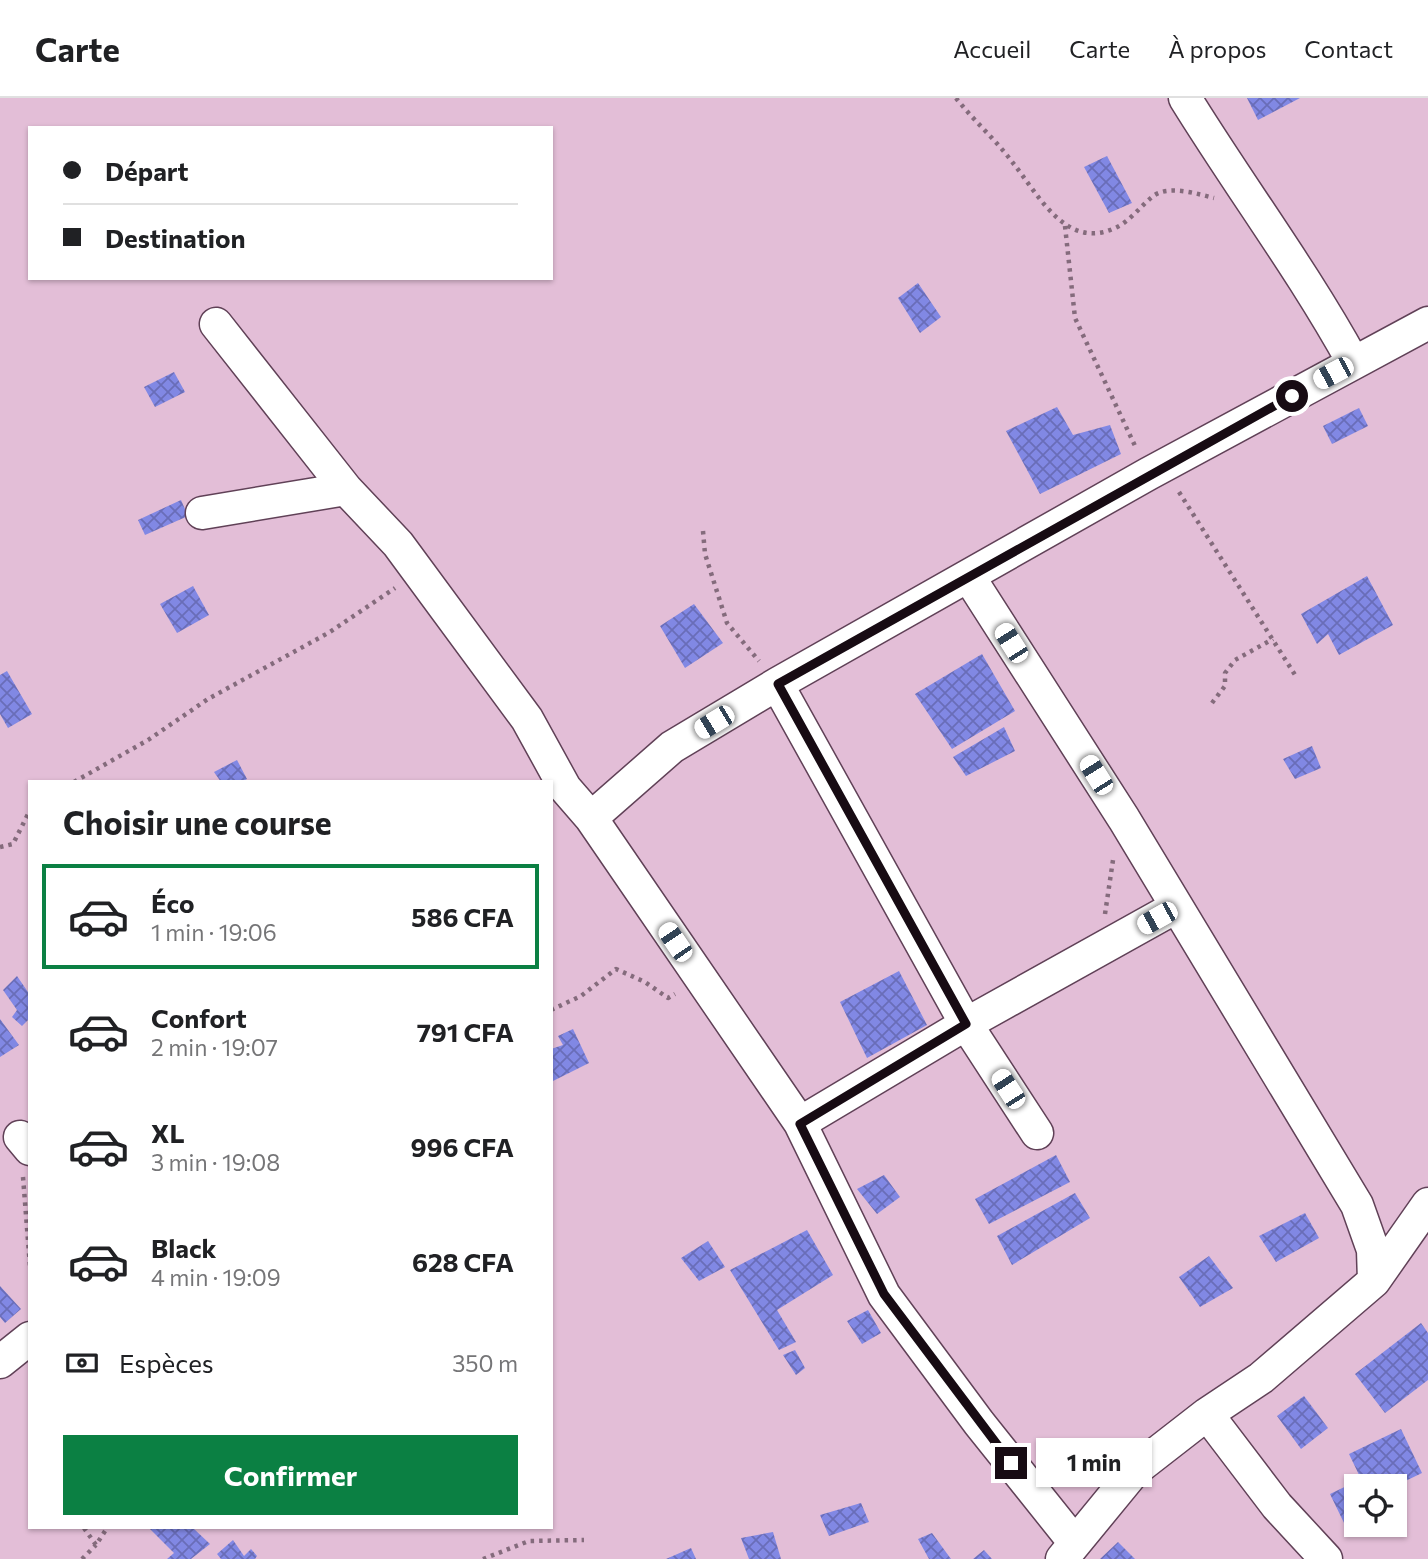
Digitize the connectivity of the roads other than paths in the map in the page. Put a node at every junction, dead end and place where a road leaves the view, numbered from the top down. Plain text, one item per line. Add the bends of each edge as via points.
1 (1185, 98) edge
2 (1428, 323) edge
3 (216, 324) dead end
4 (1353, 362) junction
5 (346, 489) junction
6 (202, 513) dead end
7 (969, 577) junction
8 (778, 684) junction
9 (592, 818) junction
10 (1176, 907) junction
11 (966, 1024) junction
12 (800, 1124) junction
13 (1037, 1133) dead end
14 (1428, 1204) edge
15 (1374, 1281) junction
16 (28, 1340) edge
17 (0, 1362) edge
18 (1207, 1414) junction
19 (1069, 1551) edge
20 (1326, 1559) edge

1 - 4 street via 1322,306
2 - 4 street
3 - 5 street
4 - 7 street
5 - 6 street
5 - 9 street via 398,544 527,719 565,788
7 - 8 street
7 - 10 street
8 - 9 street via 671,747
8 - 11 street
9 - 12 street
10 - 11 street
10 - 15 street via 1357,1205 1373,1250
11 - 12 street
11 - 13 street
12 - 19 street via 884,1294
14 - 15 street
15 - 18 street via 1261,1378
16 - 17 street
18 - 19 street via 1135,1470
18 - 20 street via 1277,1506

